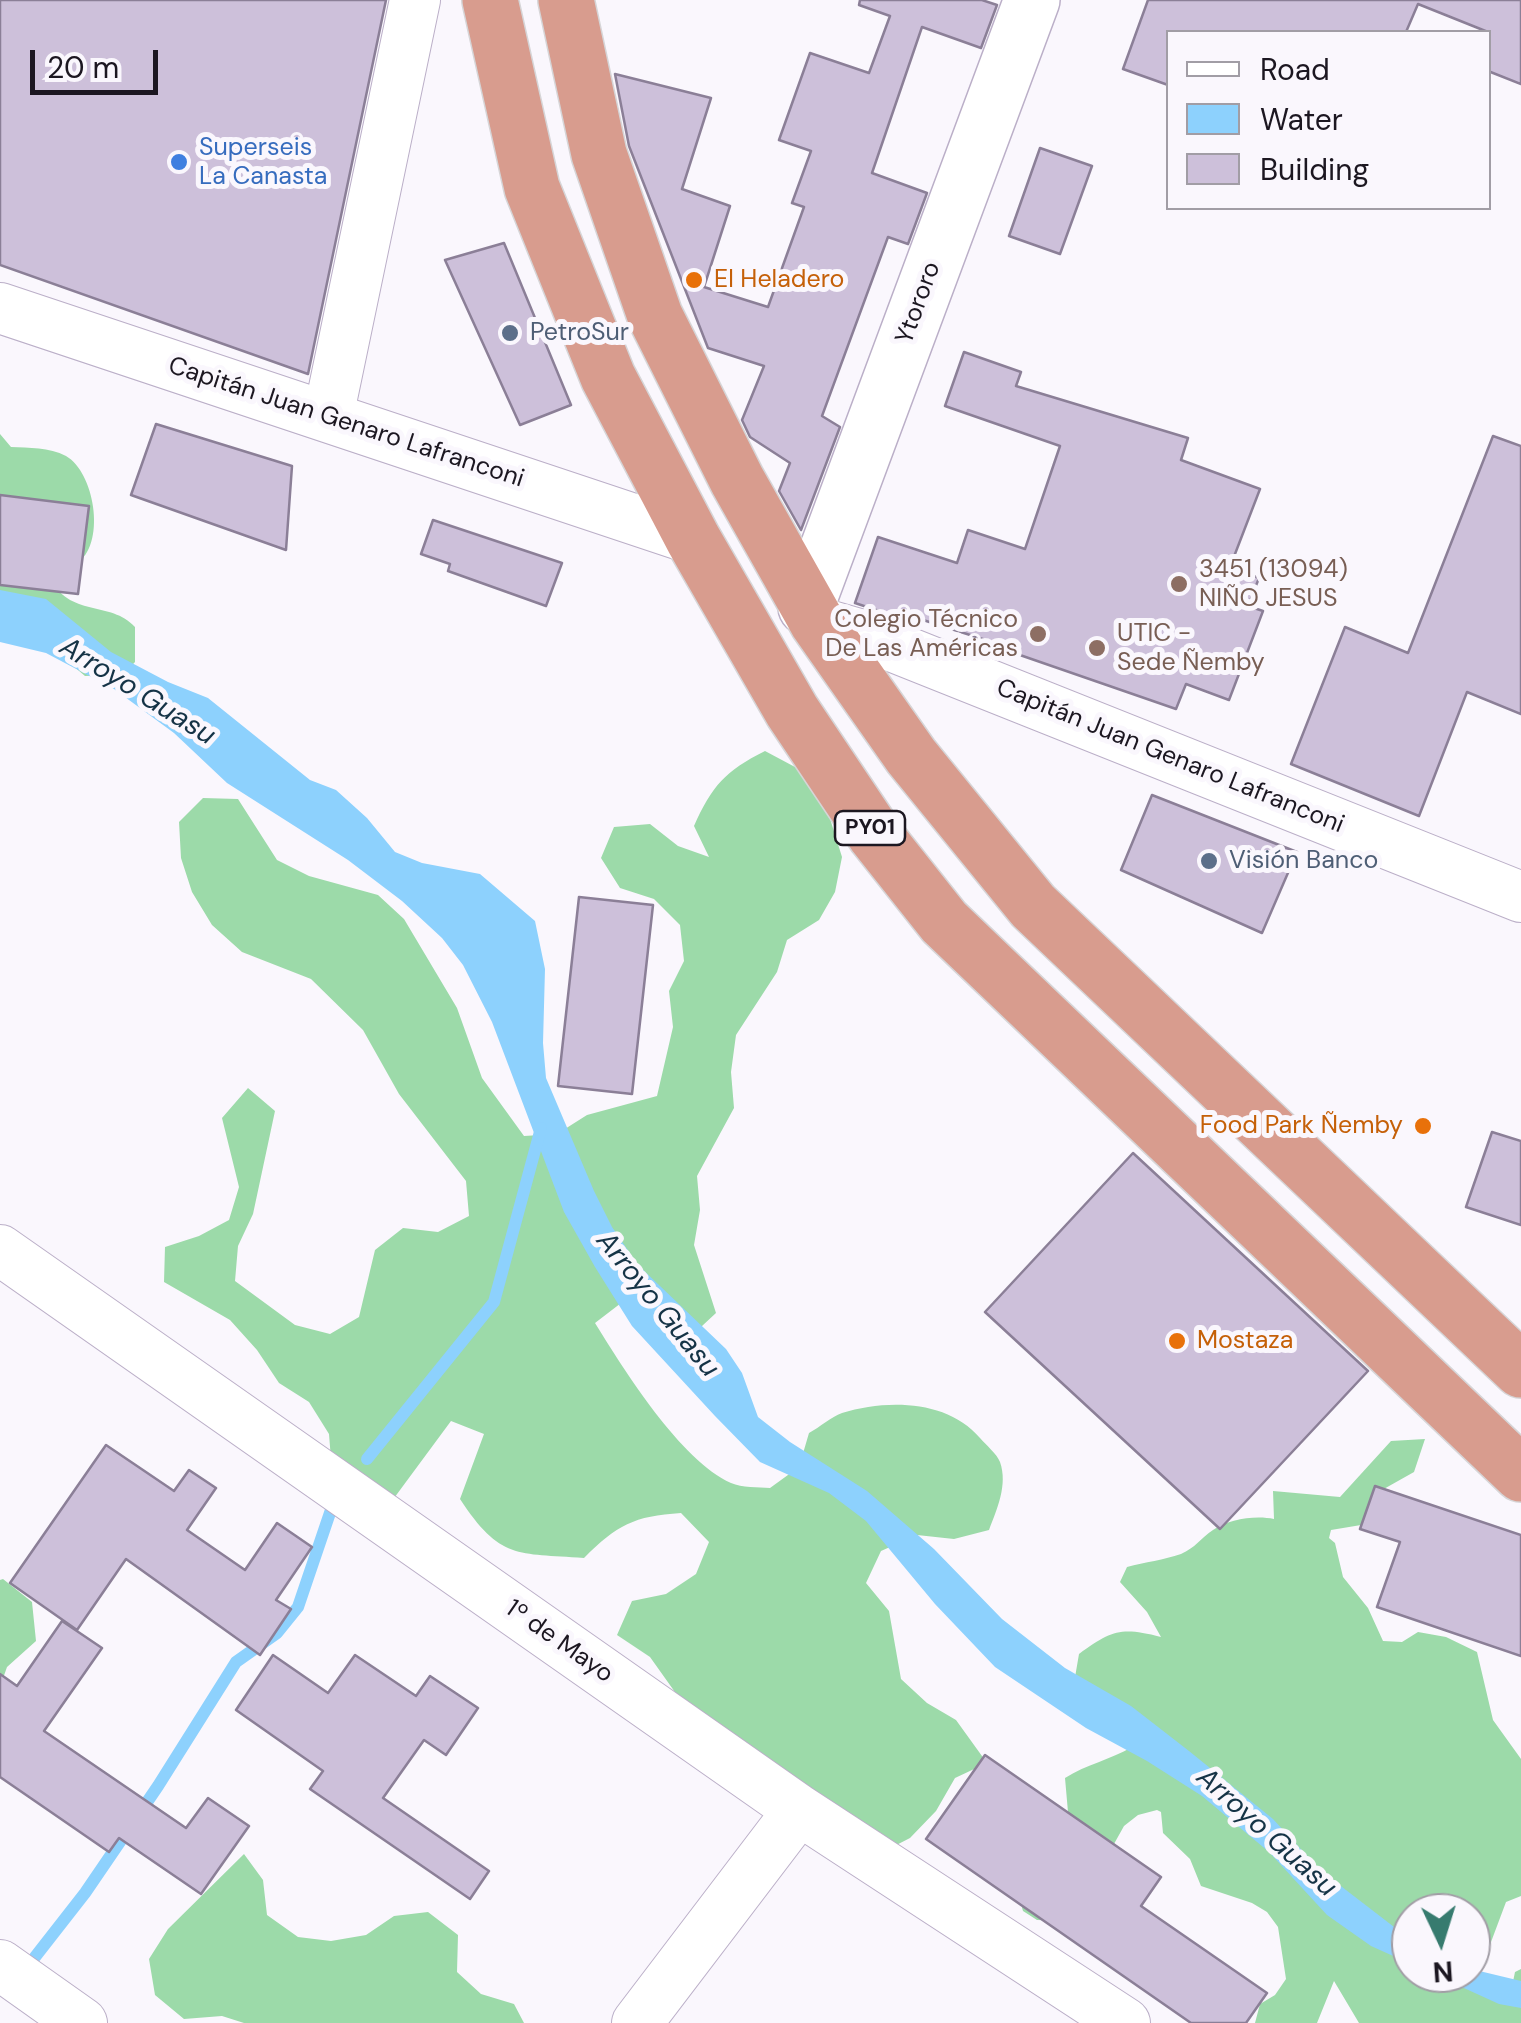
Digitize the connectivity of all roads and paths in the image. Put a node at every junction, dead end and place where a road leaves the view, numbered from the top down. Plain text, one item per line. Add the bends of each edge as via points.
1 (415, 0) edge
2 (490, 0) edge
3 (566, 0) edge
4 (1032, 0) edge
5 (0, 308) edge
6 (328, 417) junction
7 (693, 538) junction
8 (812, 614) junction
9 (1521, 897) edge
10 (0, 1250) edge
11 (1521, 1370) edge
12 (1521, 1474) edge
13 (799, 1810) junction
14 (0, 1965) edge
15 (82, 2023) edge
16 (637, 2023) edge
17 (1124, 2023) edge

1 - 6 street
2 - 7 highway, PY01 via 532,188 552,243 608,376
3 - 8 highway via 599,154 655,316
4 - 8 street, Ytororo
5 - 6 street, Capitán Juan Genaro Lafranconi
6 - 7 street, Capitán Juan Genaro Lafranconi
7 - 12 highway, PY01 via 792,711 874,835 944,922
8 - 9 street, Capitán Juan Genaro Lafranconi
8 - 11 highway via 911,756 1033,906
10 - 13 street, 1º de Mayo
13 - 16 street
13 - 17 street, 1º de Mayo
14 - 15 street

